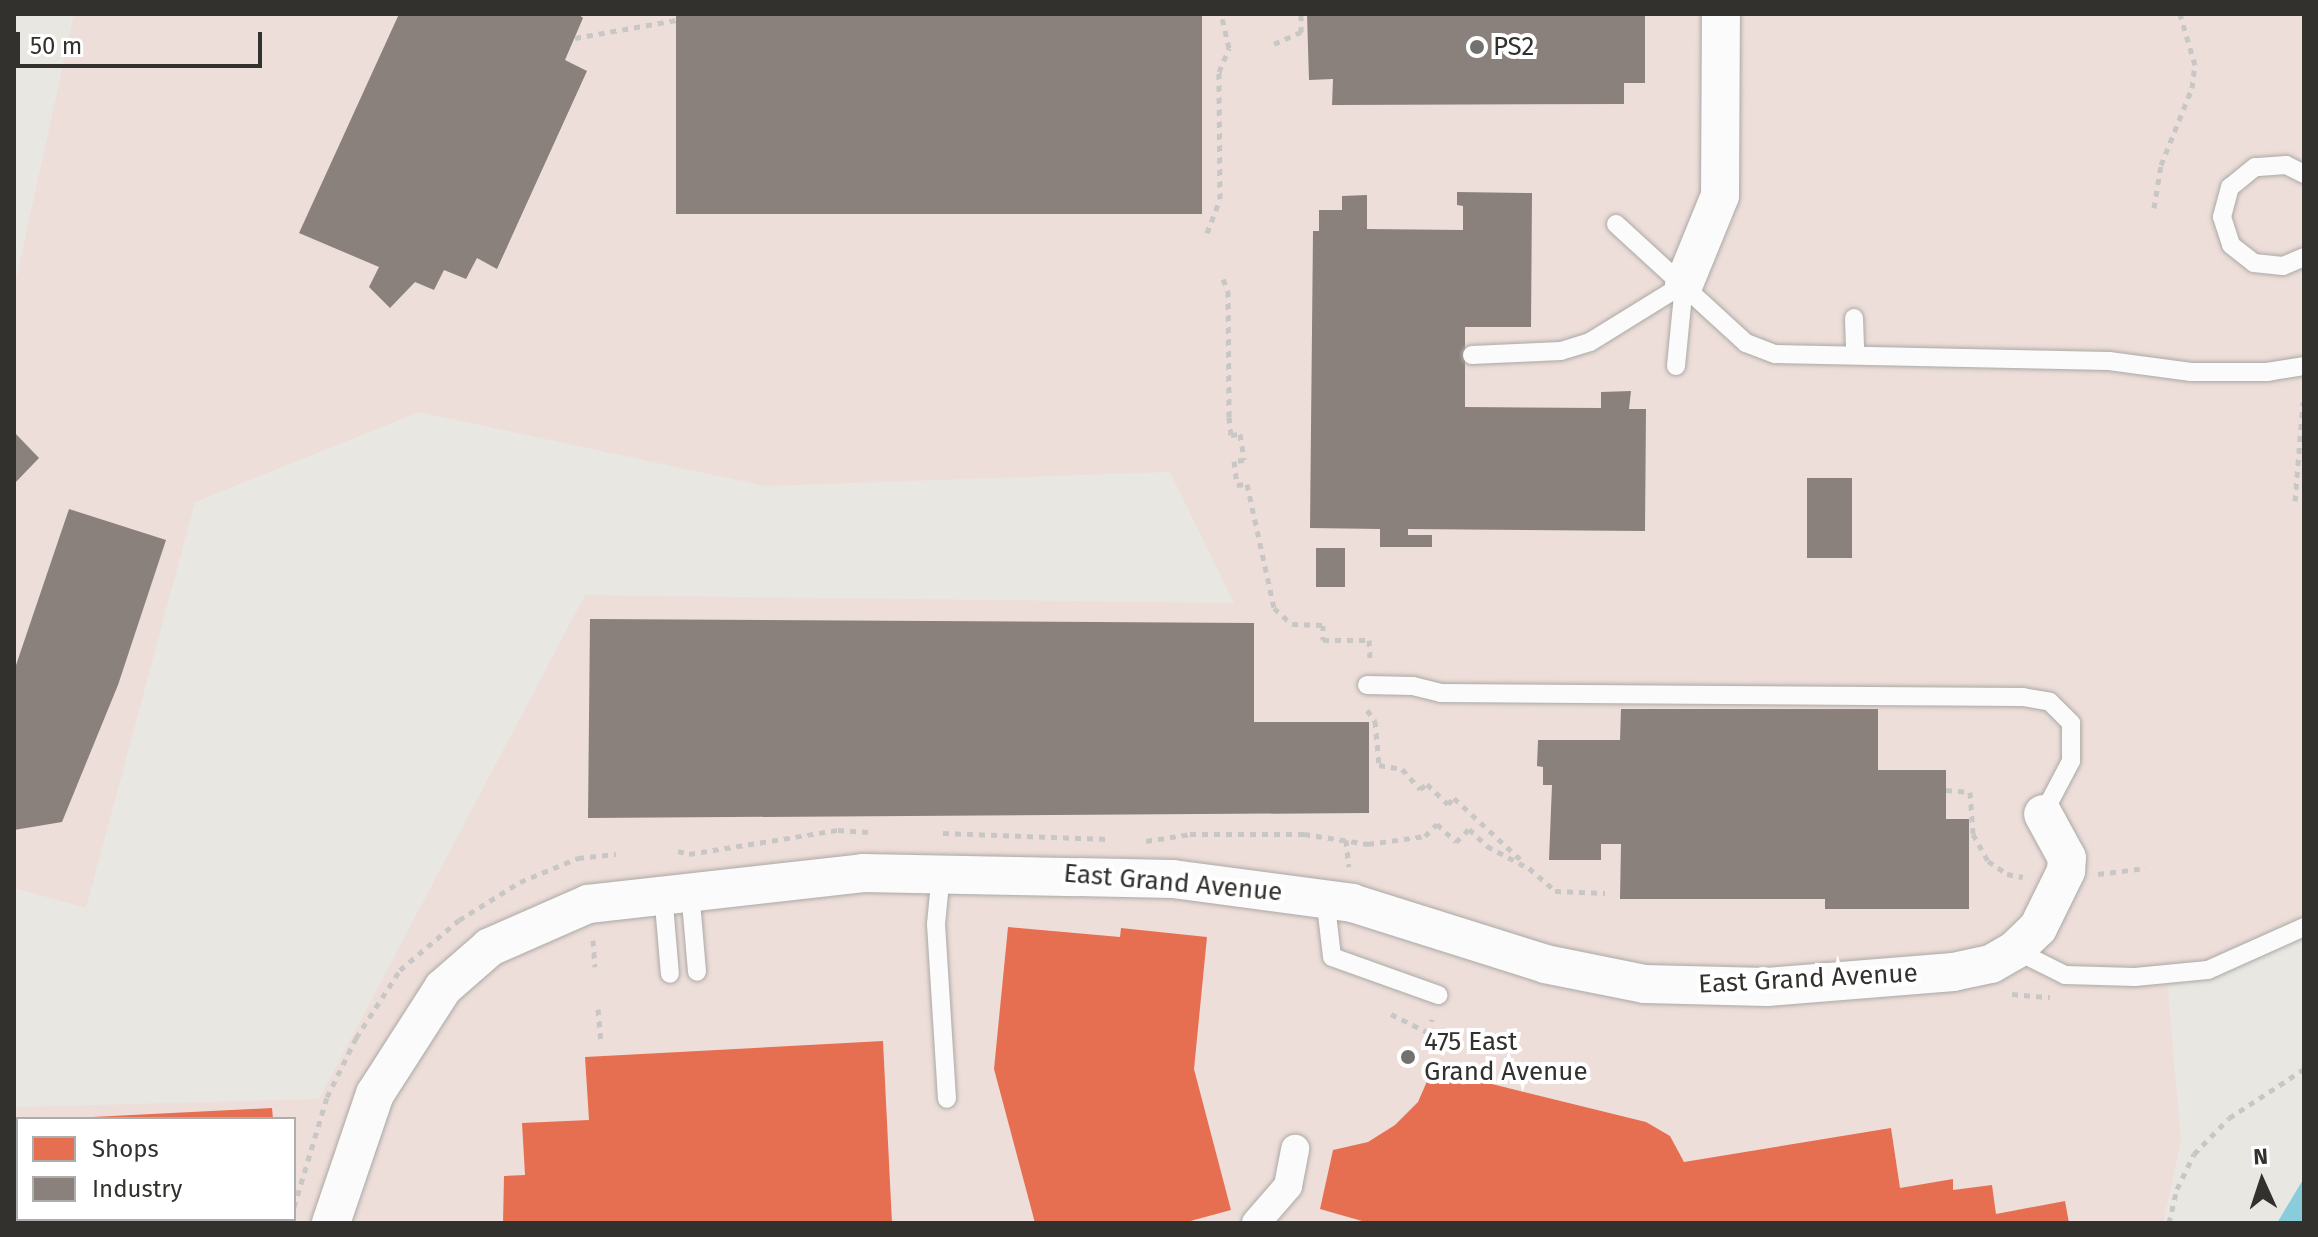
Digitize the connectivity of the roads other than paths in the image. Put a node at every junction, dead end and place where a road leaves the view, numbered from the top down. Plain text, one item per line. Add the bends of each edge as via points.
1 (1721, 14) edge
2 (2304, 174) edge
3 (1616, 224) dead end
4 (2304, 257) edge
5 (1684, 284) junction
6 (1854, 318) dead end
7 (1472, 355) dead end
8 (1855, 355) junction
9 (1676, 366) dead end
10 (2304, 366) edge
11 (1366, 693) road end
12 (2043, 814) joint
13 (941, 873) junction
14 (1337, 888) junction
15 (677, 891) junction
16 (2304, 927) edge
17 (2015, 950) junction
18 (697, 972) dead end
19 (670, 974) dead end
20 (1438, 995) dead end
21 (947, 1099) dead end
22 (1295, 1149) dead end
23 (331, 1223) edge
24 (1256, 1223) edge

1 - 5 street via 1720,196
2 - 4 lane via 2286,165 2255,167 2230,187 2222,217 2231,245 2254,263 2283,266
3 - 5 lane
5 - 7 lane via 1590,342 1561,351
5 - 8 lane via 1746,343 1775,354
5 - 9 lane
6 - 8 lane
8 - 10 lane via 2109,361 2191,372 2267,372
11 - 12 lane via 1413,686 1441,693 2023,697 2050,702 2071,723 2071,761
12 - 17 street, East Grand Avenue via 2067,858 2066,871 2038,928
13 - 14 street, East Grand Avenue
13 - 15 street, East Grand Avenue via 832,875
13 - 21 lane via 936,924
14 - 17 street, East Grand Avenue via 1378,909 1545,964 1644,984 1767,987 1953,972 1991,964
14 - 20 lane via 1332,957
15 - 18 lane
15 - 19 lane
15 - 23 street, East Grand Avenue via 588,904 537,923 490,947 443,988 375,1094
16 - 17 lane via 2208,970 2135,977 2065,975
22 - 24 street via 1288,1186

